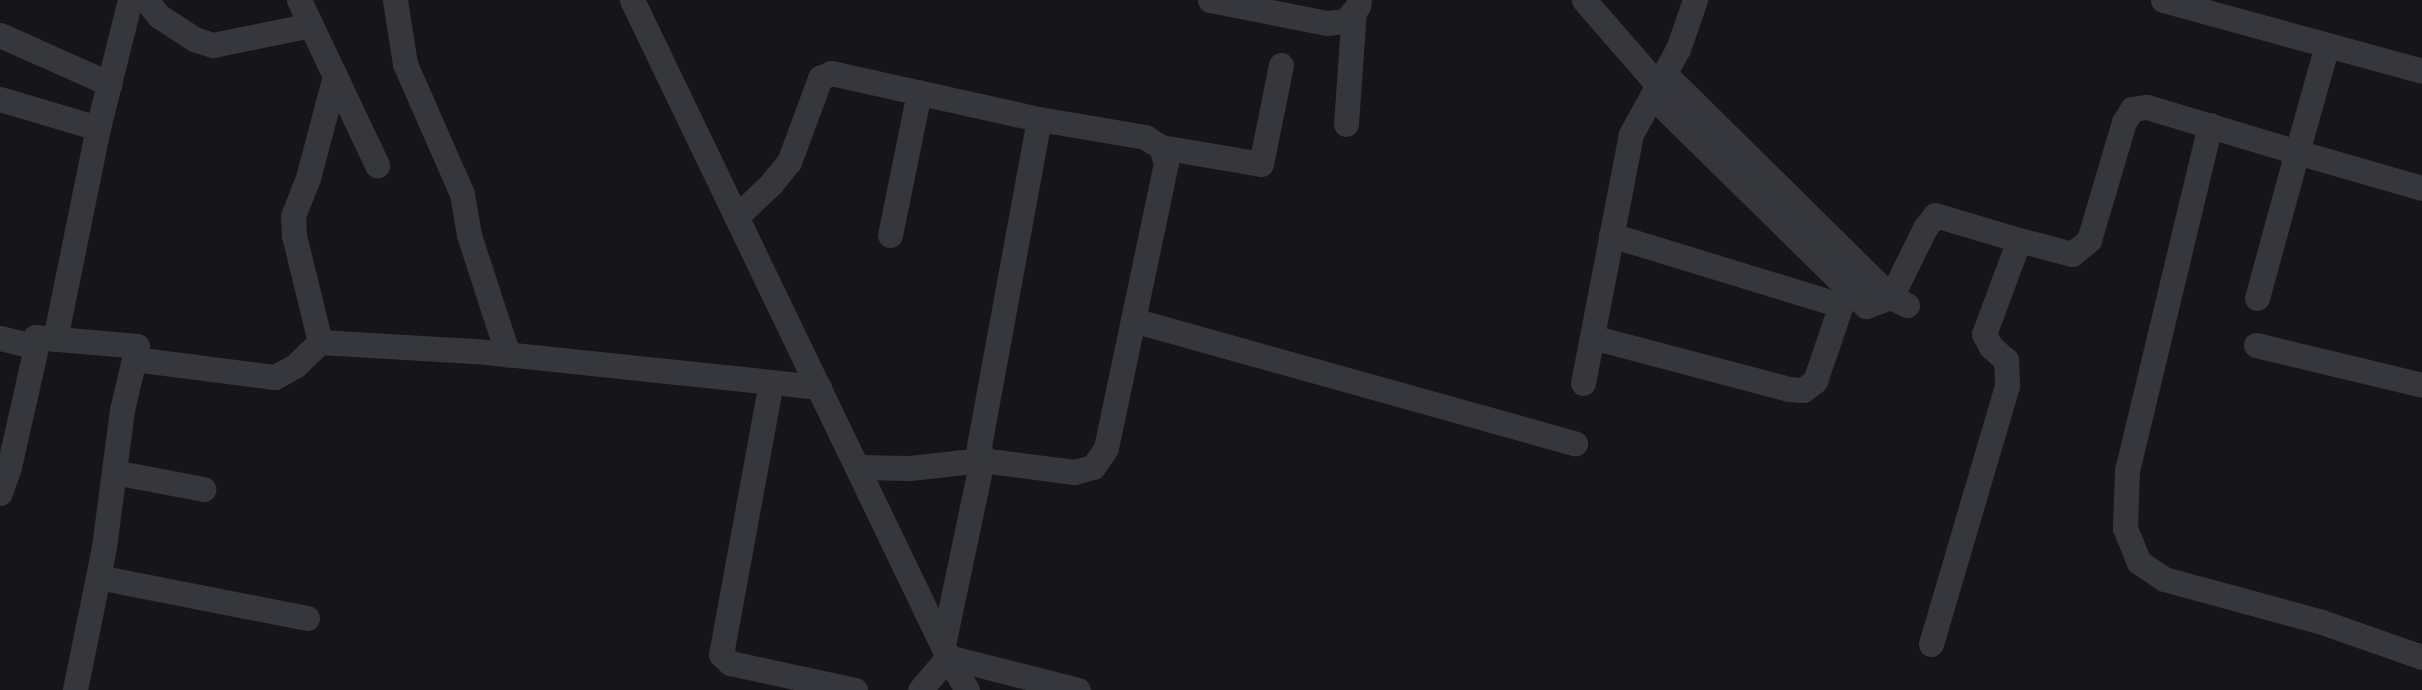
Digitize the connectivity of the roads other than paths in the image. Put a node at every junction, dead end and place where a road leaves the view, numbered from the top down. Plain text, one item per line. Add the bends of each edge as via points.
1 (130, 0) edge
2 (146, 0) edge
3 (299, 0) edge
4 (396, 0) edge
5 (632, 0) edge
6 (1210, 0) edge
7 (1584, 0) edge
8 (1695, 0) edge
9 (2163, 0) edge
10 (1357, 5) edge
11 (311, 26) junction
12 (0, 35) edge
13 (2327, 45) junction
14 (1281, 65) dead end
15 (2422, 72) edge
16 (335, 76) junction
17 (110, 84) junction
18 (1658, 85) junction
19 (919, 92) junction
20 (0, 99) edge
21 (1040, 119) junction
22 (1346, 124) dead end
23 (2210, 125) junction
24 (98, 128) junction
25 (1161, 146) junction
26 (2297, 152) junction
27 (378, 165) dead end
28 (2422, 188) edge
29 (737, 216) junction
30 (890, 234) dead end
31 (1611, 234) junction
32 (2019, 240) junction
33 (1843, 296) junction
34 (2257, 298) dead end
35 (1899, 301) junction
36 (1133, 320) junction
37 (1592, 337) junction
38 (0, 338) edge
39 (320, 342) junction
40 (45, 343) junction
41 (2256, 345) dead end
42 (508, 354) junction
43 (134, 359) junction
44 (771, 382) junction
45 (1583, 383) dead end
46 (2422, 385) edge
47 (819, 387) junction
48 (1574, 444) dead end
49 (982, 460) junction
50 (5, 465) edge
51 (857, 467) junction
52 (114, 472) junction
53 (204, 489) dead end
54 (0, 493) edge
55 (98, 577) junction
56 (307, 618) dead end
57 (1931, 644) dead end
58 (946, 651) junction
59 (2422, 657) edge
60 (74, 690) edge
61 (855, 690) edge
62 (920, 690) edge
63 (967, 690) edge
64 (1078, 690) edge

1 - 17 street
2 - 11 street via 159,16 194,39 213,45
3 - 11 street
4 - 42 street via 405,64 462,194 469,235
5 - 29 street
6 - 10 street via 1327,23 1345,21
7 - 18 street
8 - 18 street via 1678,49
9 - 13 street
10 - 22 street
11 - 16 street
12 - 17 street
13 - 15 street
13 - 26 street
14 - 25 street via 1261,164
16 - 27 street
16 - 39 street via 308,178 293,216 294,235
17 - 24 street
18 - 31 street via 1631,134
18 - 33 street
18 - 35 street
19 - 21 street
19 - 29 street via 831,73 820,78 789,162
19 - 30 street
20 - 24 street
21 - 25 street via 1145,137
21 - 49 street via 979,446
23 - 26 street
23 - 32 street via 2147,107 2132,109 2124,122 2089,240 2072,254
23 - 59 street via 2127,470 2125,528 2139,562 2164,579 2319,621
24 - 40 street
25 - 36 street via 1166,163
26 - 28 street
26 - 34 street
29 - 47 street
31 - 33 street
31 - 37 street
32 - 35 street via 1935,215 1925,228
32 - 57 street via 1984,334 1990,347 2006,360 2006,385
33 - 35 street via 1866,306
33 - 37 street via 1815,380 1804,390 1789,390
36 - 48 street
36 - 49 street via 1106,448 1093,467 1074,472
37 - 45 street
38 - 40 street
39 - 42 street
39 - 43 street via 295,366 275,377
40 - 43 street via 137,346
40 - 50 street
41 - 46 street
42 - 44 street
43 - 52 street via 122,410
44 - 47 street
44 - 61 street via 720,654 730,663
47 - 51 street
49 - 51 street via 909,468
49 - 58 street
50 - 54 street
51 - 58 street
52 - 53 street
52 - 55 street
55 - 56 street
55 - 60 street
58 - 62 street
58 - 63 street
58 - 64 street

